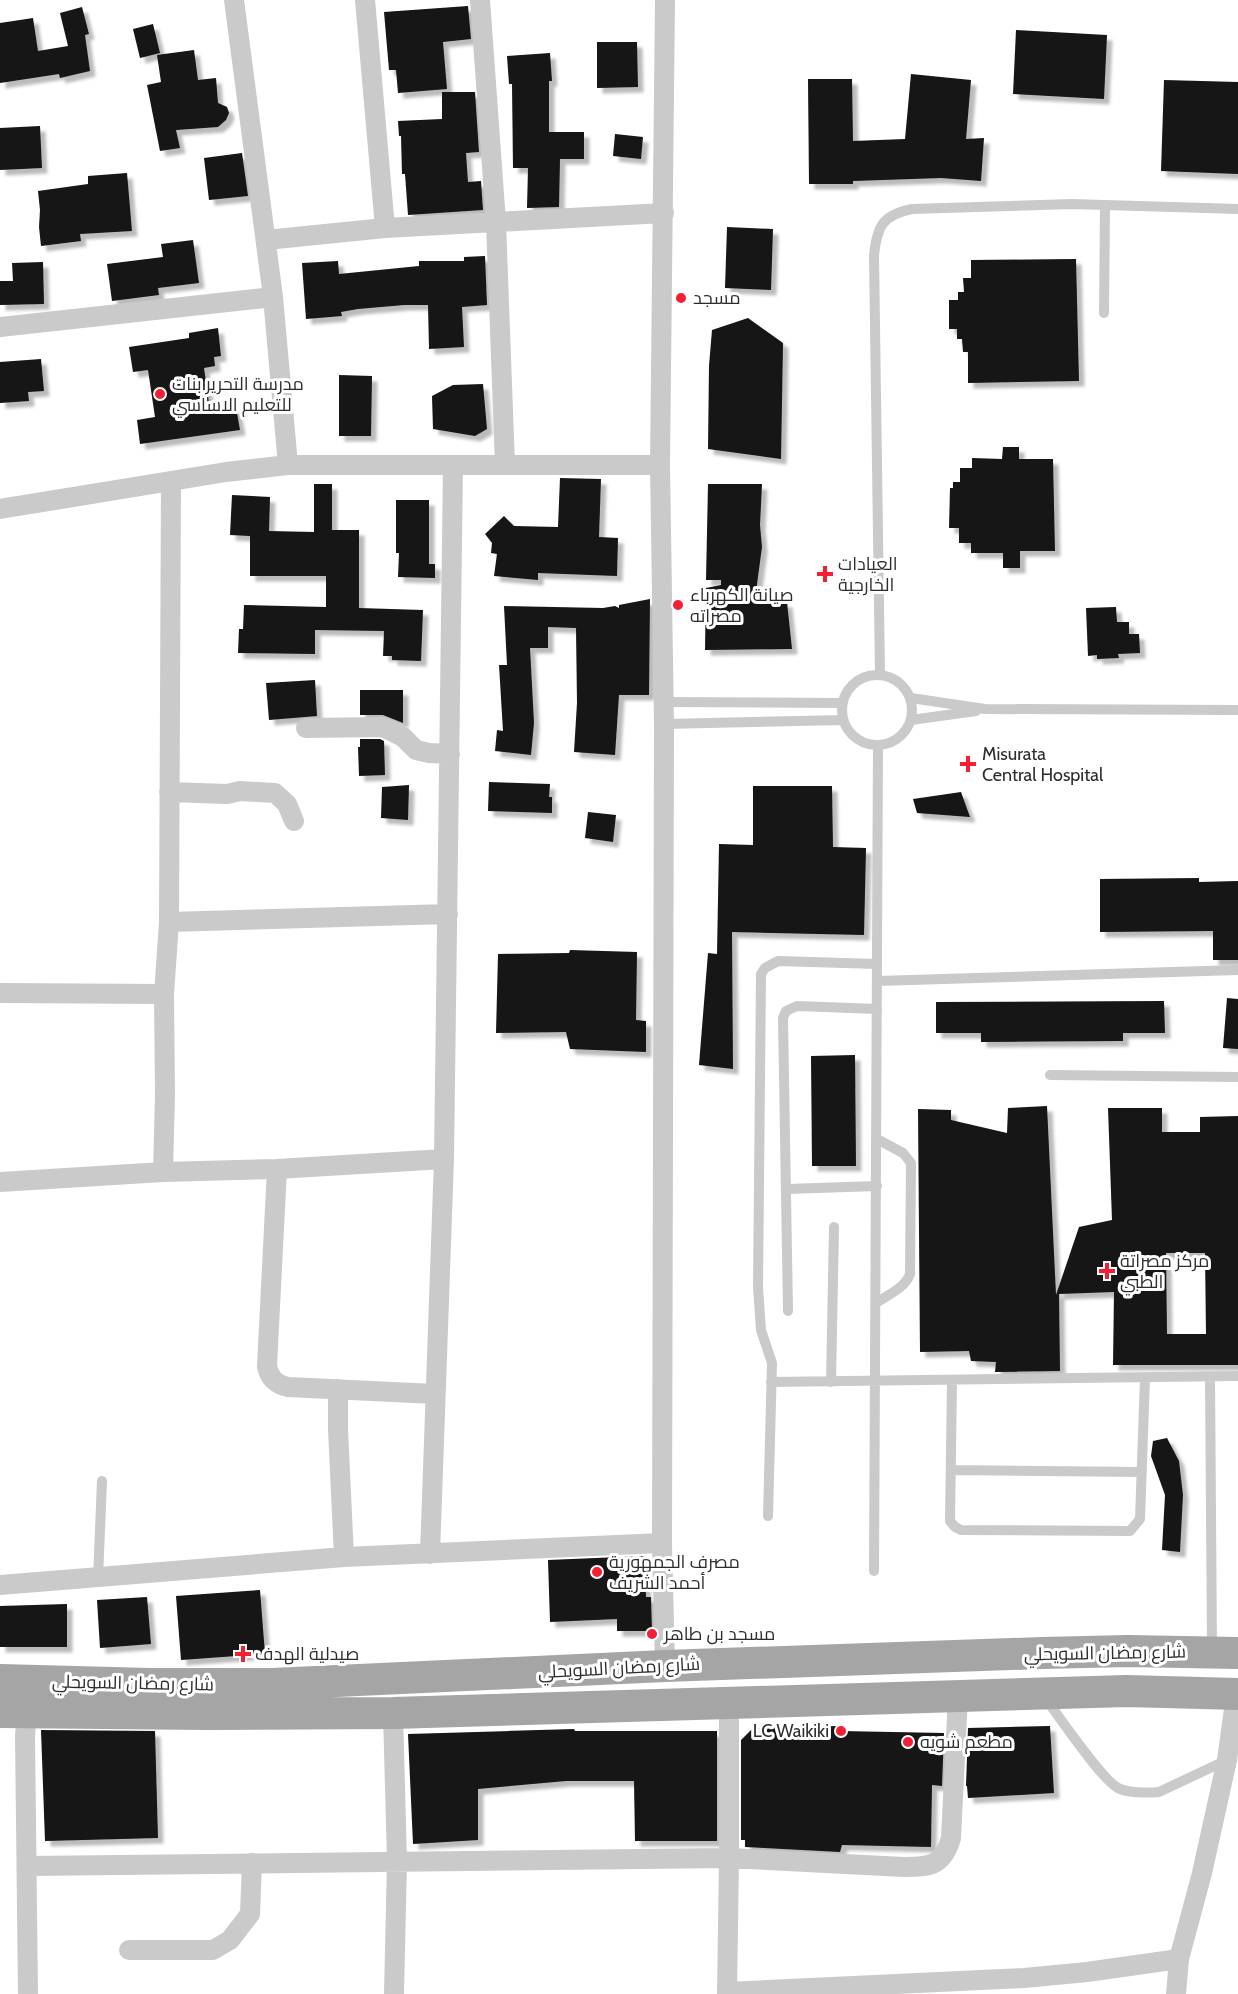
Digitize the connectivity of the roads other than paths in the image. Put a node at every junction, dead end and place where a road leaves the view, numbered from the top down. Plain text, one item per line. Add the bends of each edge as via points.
1 (234, 0) edge
2 (365, 0) edge
3 (480, 0) edge
4 (666, 0) edge
5 (1105, 205) junction
6 (1238, 209) edge
7 (664, 213) junction
8 (496, 222) junction
9 (385, 228) junction
10 (266, 240) junction
11 (273, 297) junction
12 (1104, 313) dead end
13 (0, 327) edge
14 (288, 465) junction
15 (453, 465) junction
16 (505, 465) junction
17 (660, 465) junction
18 (171, 482) junction
19 (0, 509) edge
20 (880, 675) junction
21 (911, 698) junction
22 (663, 702) junction
23 (842, 703) junction
24 (985, 709) junction
25 (1238, 710) edge
26 (843, 720) junction
27 (912, 720) junction
28 (664, 724) junction
29 (306, 728) dead end
30 (878, 746) junction
31 (450, 754) junction
32 (169, 792) junction
33 (294, 821) dead end
34 (448, 914) junction
35 (169, 922) junction
36 (877, 964) junction
37 (1238, 970) edge
38 (877, 981) junction
39 (0, 993) edge
40 (164, 994) junction
41 (877, 1009) junction
42 (1050, 1075) dead end
43 (1238, 1077) edge
44 (877, 1139) junction
45 (444, 1159) junction
46 (277, 1168) junction
47 (163, 1172) junction
48 (0, 1182) edge
49 (877, 1186) junction
50 (787, 1189) junction
51 (834, 1227) dead end
52 (876, 1303) junction
53 (788, 1311) dead end
54 (1238, 1376) edge
55 (1210, 1377) junction
56 (1145, 1378) junction
57 (952, 1380) junction
58 (771, 1382) junction
59 (831, 1382) junction
60 (876, 1382) junction
61 (338, 1389) junction
62 (435, 1394) junction
63 (951, 1470) junction
64 (1142, 1472) junction
65 (102, 1481) dead end
66 (768, 1516) dead end
67 (662, 1543) junction
68 (430, 1554) junction
69 (344, 1557) junction
70 (874, 1571) dead end
71 (98, 1578) junction
72 (0, 1585) edge
73 (1225, 1653) edge
74 (665, 1666) junction
75 (0, 1680) edge
76 (1041, 1693) junction
77 (1237, 1694) edge
78 (958, 1696) junction
79 (729, 1702) junction
80 (13, 1712) edge
81 (393, 1713) junction
82 (1227, 1760) junction
83 (729, 1858) junction
84 (397, 1861) junction
85 (252, 1863) junction
86 (28, 1866) junction
87 (129, 1950) dead end
88 (1179, 1959) junction
89 (943, 1989) edge
90 (727, 1993) edge
91 (28, 1994) edge
92 (393, 1994) edge
93 (1176, 1994) edge

1 - 10 street
2 - 9 street
3 - 8 street
4 - 7 street
5 - 6 lane
5 - 12 lane
5 - 20 lane via 912,209 899,211 880,226 874,255
7 - 8 street
7 - 17 street
8 - 9 street
8 - 16 street
9 - 10 street
10 - 11 street
11 - 13 street
11 - 14 street
14 - 15 street
14 - 18 street
15 - 16 street
15 - 31 street
16 - 17 street
17 - 22 street
18 - 19 street
18 - 32 street
20 - 21 lane via 899,682
20 - 23 lane via 860,679
21 - 24 lane
21 - 27 lane
22 - 23 lane
22 - 28 street
23 - 26 lane
24 - 25 lane
24 - 27 lane
26 - 28 lane
26 - 30 lane via 856,739
27 - 30 lane via 899,738
28 - 67 street
29 - 31 street via 383,726 416,750
30 - 36 lane
31 - 34 street
32 - 33 street via 275,793 287,804
32 - 35 street
34 - 35 street
34 - 45 street
35 - 40 street
36 - 38 lane
36 - 58 lane via 778,961 761,974 758,1287 761,1330 772,1363
37 - 38 lane
38 - 41 lane
39 - 40 street
40 - 47 street
41 - 44 lane
41 - 50 lane via 797,1006 786,1011 783,1018
42 - 43 lane
44 - 49 lane
44 - 52 lane via 903,1153 911,1163 910,1274 903,1286
45 - 46 street
45 - 62 street
46 - 47 street
46 - 61 street via 268,1374 281,1386
47 - 48 street
49 - 50 lane
49 - 52 lane
50 - 53 lane
51 - 59 lane
52 - 60 lane
54 - 55 lane
55 - 56 lane
55 - 73 lane
56 - 57 lane
56 - 64 lane
57 - 60 lane
57 - 63 lane
58 - 59 lane
58 - 66 lane
59 - 60 lane
60 - 70 lane
61 - 62 street
61 - 69 street
62 - 68 street
63 - 64 lane
63 - 64 lane via 950,1521 961,1530 1130,1531 1140,1519
65 - 71 lane
67 - 68 street
67 - 74 street
68 - 69 street
69 - 71 street
71 - 72 street
73 - 74 main road, شارع رمضان السويحلي via 1128,1651
74 - 75 main road, شارع رمضان السويحلي via 272,1684
76 - 77 main road, شارع رمضان السويحلي
76 - 78 main road, شارع رمضان السويحلي
76 - 82 lane via 1118,1788 1159,1792
77 - 82 street
78 - 79 main road, شارع رمضان السويحلي
78 - 83 street via 951,1838 938,1861 929,1866 904,1867
79 - 81 main road, شارع رمضان السويحلي
79 - 83 street
80 - 81 main road, شارع رمضان السويحلي
80 - 86 street via 25,1736
81 - 84 street
82 - 88 street
83 - 84 street
83 - 90 street
84 - 85 street
84 - 92 street
85 - 86 street
85 - 87 street via 250,1914 230,1940 213,1950
86 - 91 street
88 - 89 street
88 - 93 street
89 - 90 street

